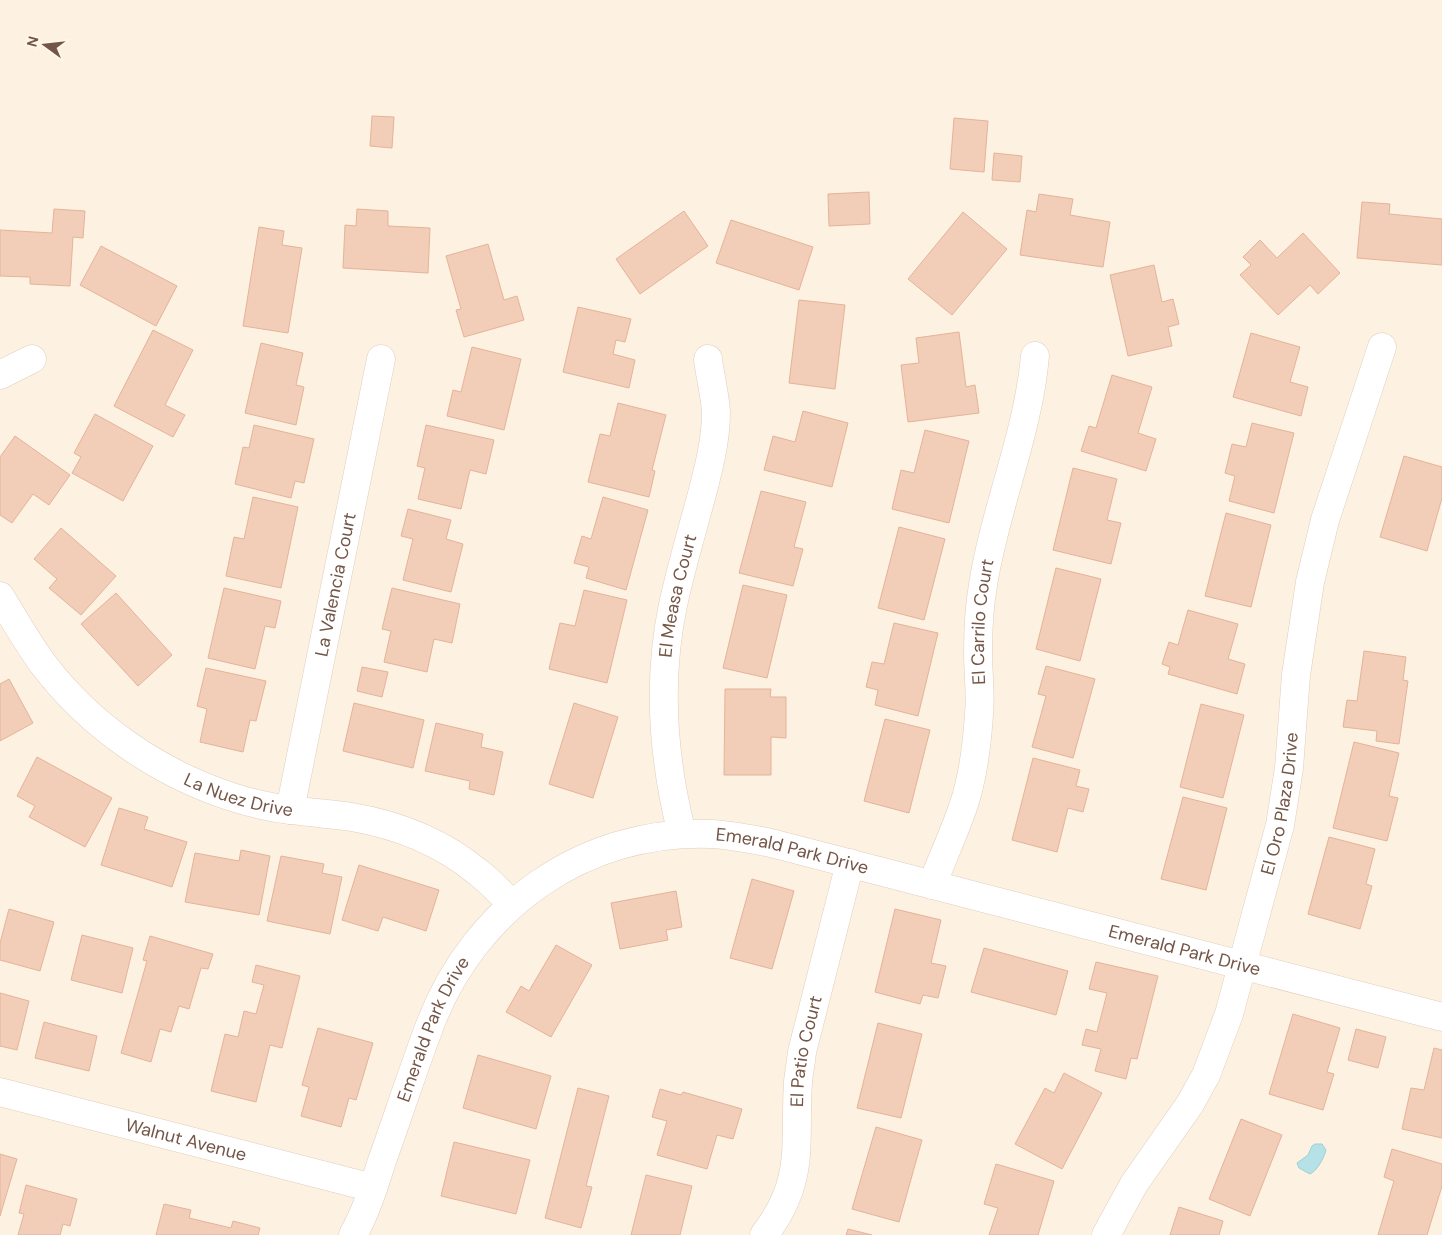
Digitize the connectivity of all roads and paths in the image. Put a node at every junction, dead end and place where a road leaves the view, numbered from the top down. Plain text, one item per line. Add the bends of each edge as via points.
1 (1382, 347) dead end
2 (1035, 356) dead end
3 (32, 359) dead end
4 (381, 359) dead end
5 (708, 359) dead end
6 (0, 375) edge
7 (3, 609) edge
8 (290, 810) junction
9 (682, 834) junction
10 (850, 864) junction
11 (932, 885) junction
12 (512, 904) junction
13 (1242, 965) junction
14 (1442, 1017) edge
15 (0, 1092) edge
16 (373, 1188) junction
17 (353, 1235) edge
18 (764, 1235) edge
19 (1106, 1235) edge

1 - 13 street, El Oro Plaza Drive via 1325,520 1310,582 1280,825
2 - 11 street, El Carrilo Court via 1033,386 983,585 979,618 979,711 971,775 963,806
3 - 6 street
4 - 8 street, La Valencia Court
5 - 9 street, El Measa Court via 716,410 714,437 673,606 664,672 664,738
7 - 8 street, La Nuez Drive via 60,684 89,714 142,755 202,786
8 - 12 street, La Nuez Drive via 378,822 431,842 479,873
9 - 10 street, Emerald Park Drive via 742,837
9 - 12 street, Emerald Park Drive via 614,847 586,858 559,871
10 - 11 street, Emerald Park Drive
10 - 18 street, El Patio Court via 802,1052 796,1168 788,1196
11 - 13 street, Emerald Park Drive
12 - 16 street, Emerald Park Drive via 472,947 441,998
13 - 14 street, Emerald Park Drive
13 - 19 street, El Oro Plaza Drive via 1229,1014 1206,1075 1190,1104 1134,1184
15 - 16 street, Walnut Avenue
16 - 17 street, Emerald Park Drive

